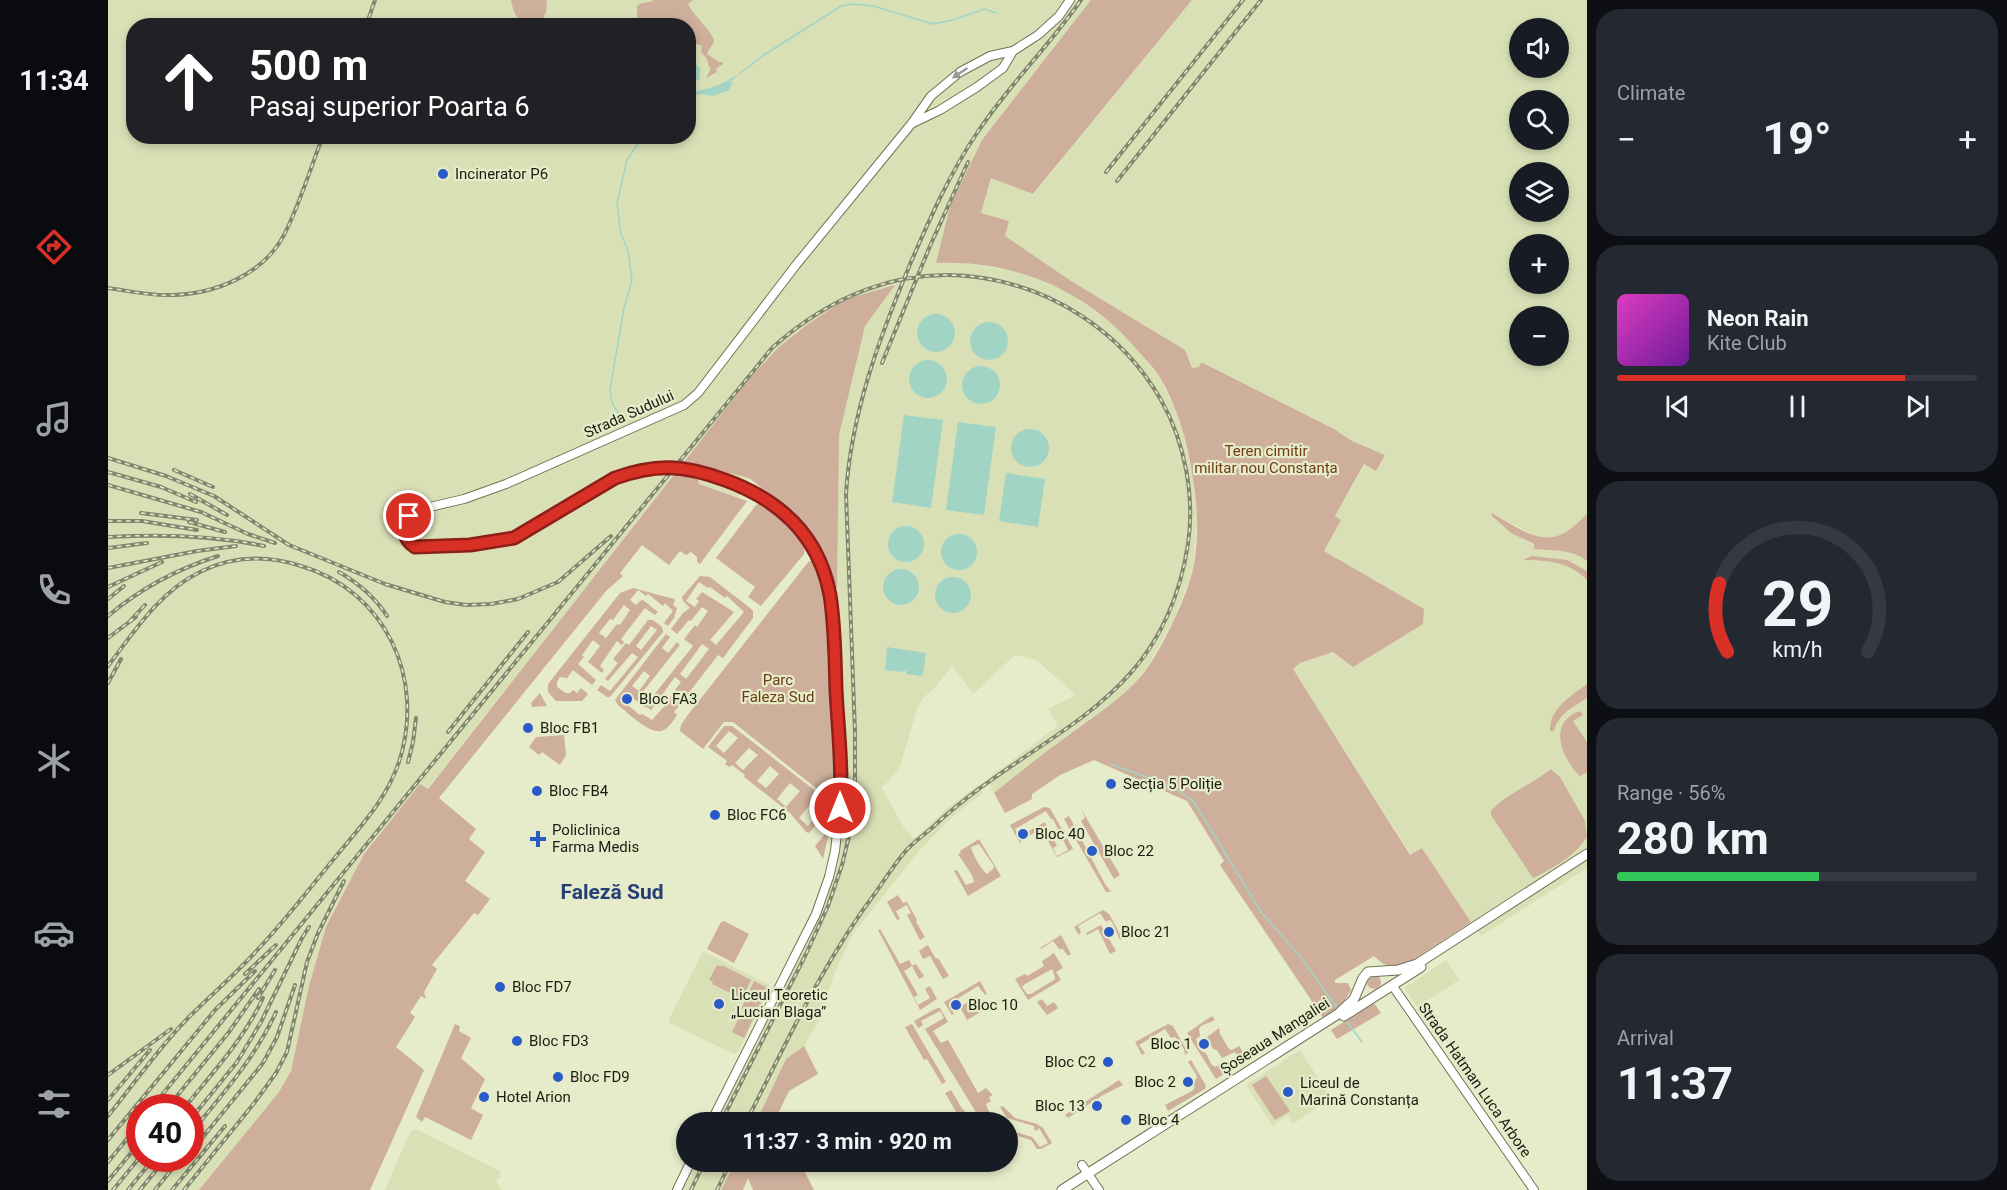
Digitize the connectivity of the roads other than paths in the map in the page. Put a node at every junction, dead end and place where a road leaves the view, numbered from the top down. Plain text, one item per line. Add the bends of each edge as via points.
1 (1070, 0) edge
2 (1013, 51) junction
3 (912, 123) junction
4 (1587, 854) edge
5 (1587, 860) edge
6 (1379, 971) junction
7 (1363, 978) junction
8 (1392, 985) junction
9 (1377, 995) junction
10 (716, 1112) edge
11 (1082, 1165) dead end
12 (685, 1172) edge
13 (1090, 1175) junction
14 (676, 1190) edge
15 (1062, 1190) edge
16 (1070, 1190) edge
17 (1099, 1190) edge
18 (1534, 1190) edge

1 - 2 street, Strada Sudului via 1038,35
2 - 3 street, Strada Sudului via 1003,68 977,87
2 -> 3 street, Strada Sudului via 990,56 960,72 931,96
3 - 10 street, Strada Sudului, bridge via 796,264 698,393 684,405 498,487 417,510 405,524 406,539 415,547 514,538 615,478 661,467 696,470 772,502 786,513 813,549 824,572 833,617 841,798 835,851 816,914
4 - 6 main road via 1421,962 1398,970
5 - 8 main road, Șoseaua Mangaliei
6 - 7 main road via 1368,972
6 - 8 main road
7 - 9 main road via 1365,989
7 - 13 main road, Șoseaua Mangaliei via 1354,999 1338,1014
8 - 9 main road, Șoseaua Mangaliei
8 - 18 street, Strada Hatman Luca Arbore
9 - 13 main road, Șoseaua Mangaliei
11 - 13 street
12 - 14 street
13 - 15 main road, Șoseaua Mangaliei
13 - 16 main road, Șoseaua Mangaliei
13 - 17 street

